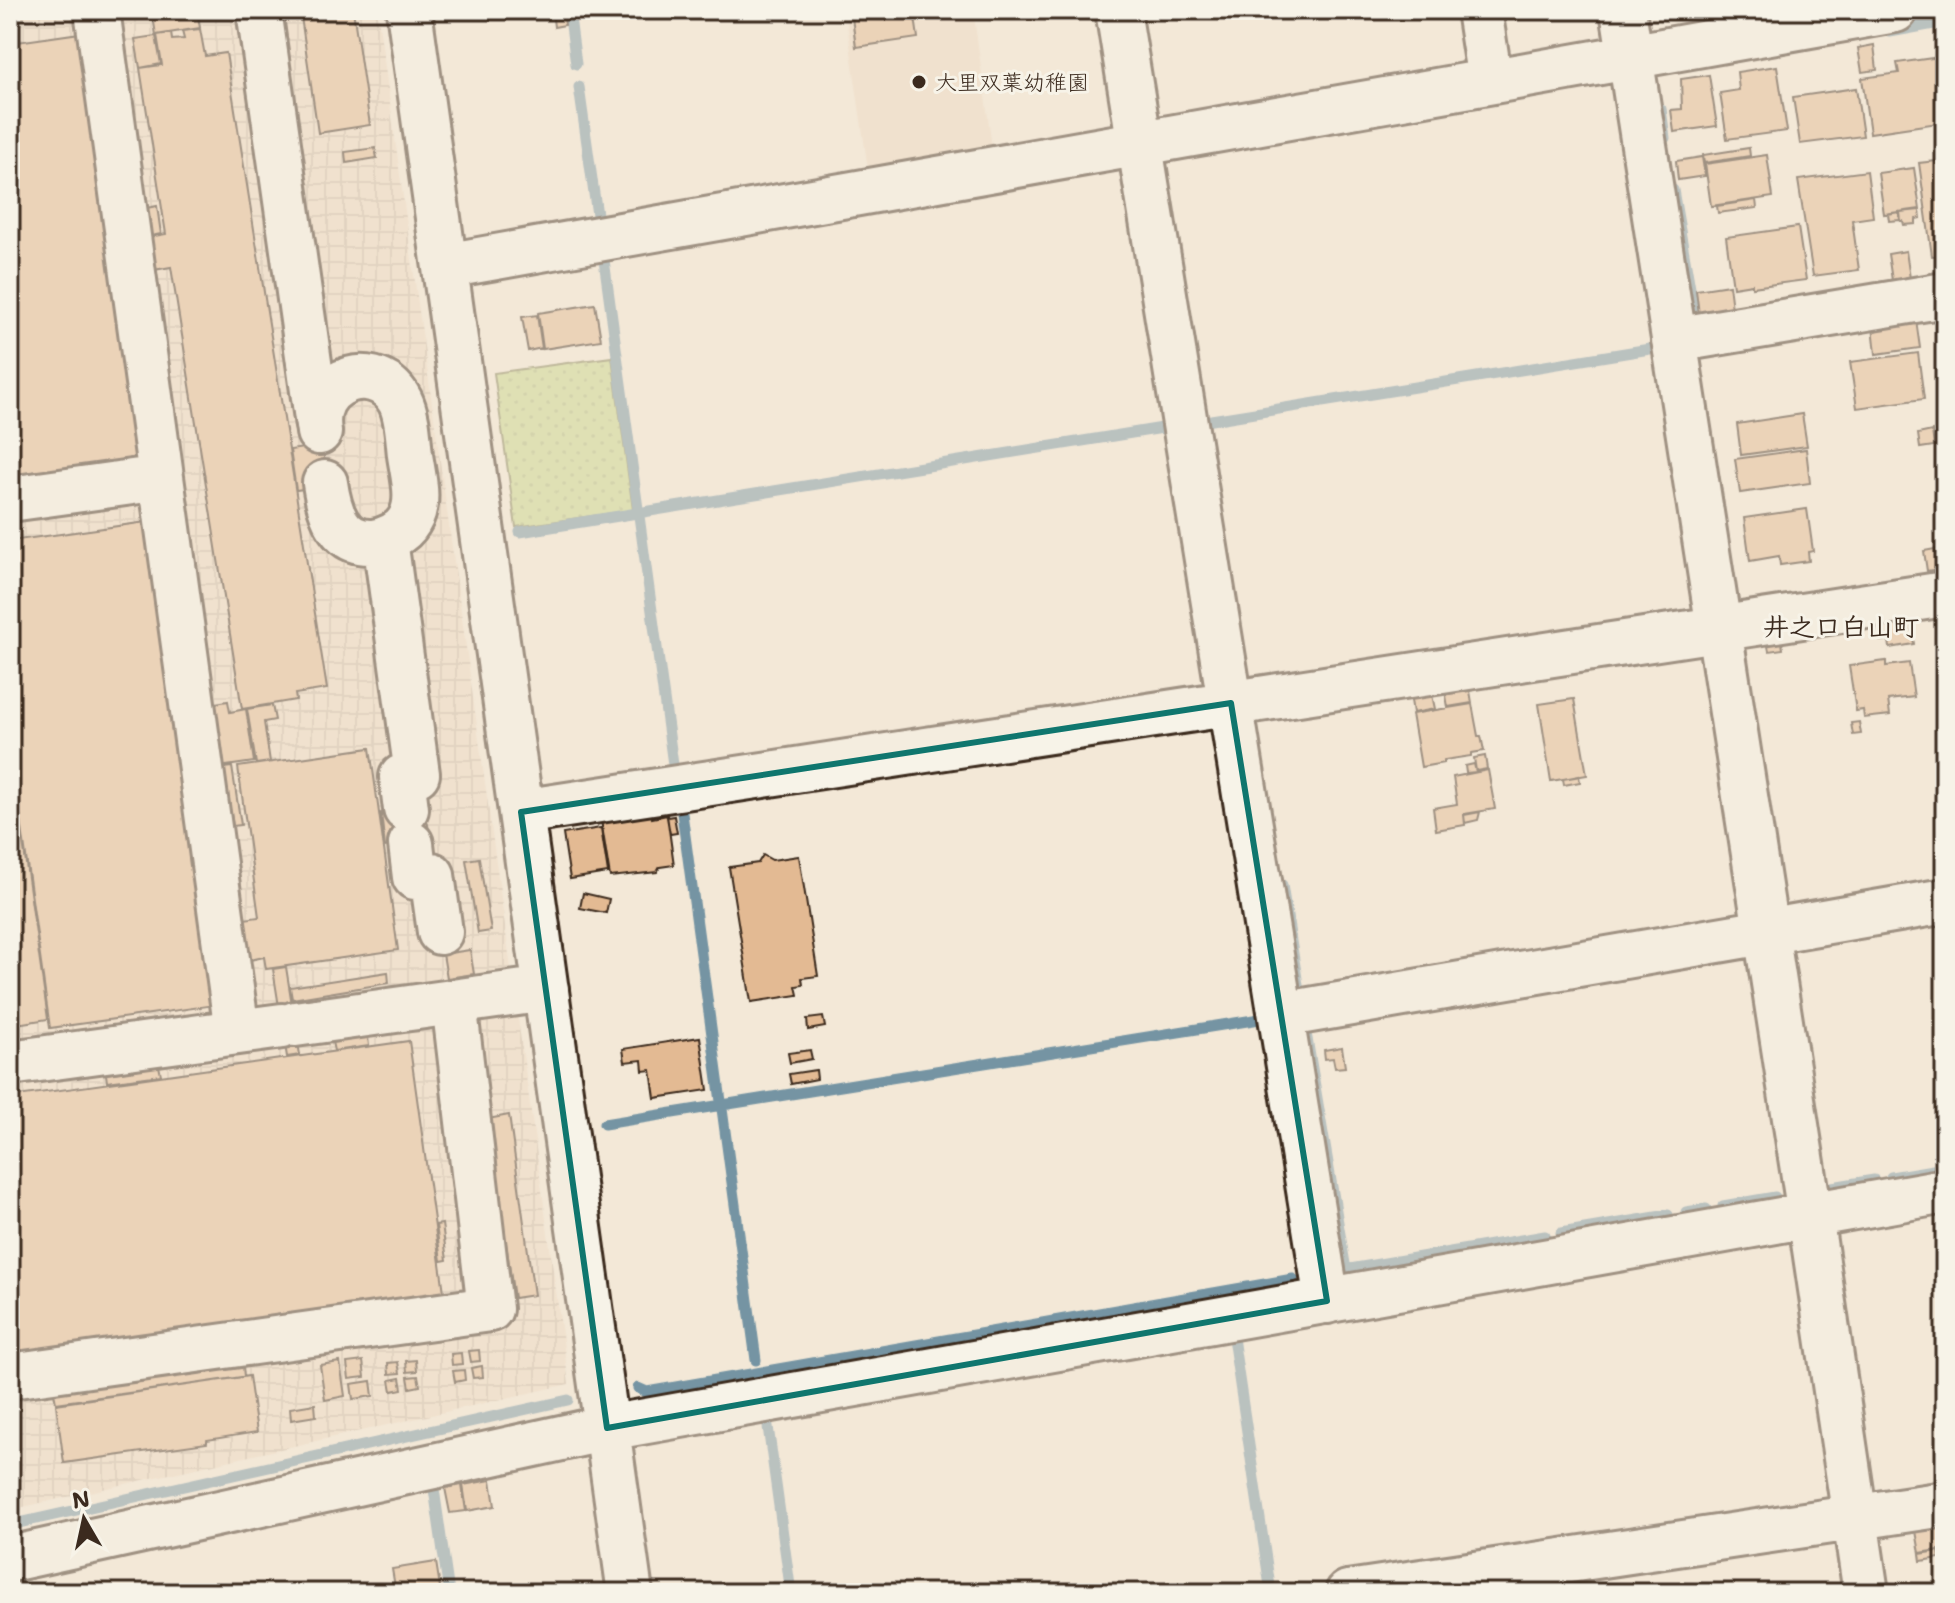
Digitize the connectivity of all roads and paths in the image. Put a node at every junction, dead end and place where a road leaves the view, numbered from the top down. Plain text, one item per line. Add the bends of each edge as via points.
1 (97, 10) edge
2 (259, 10) edge
3 (409, 10) edge
4 (1118, 10) edge
5 (1479, 10) edge
6 (1623, 10) edge
7 (1895, 10) edge
8 (1630, 57) junction
9 (1490, 81) junction
10 (1140, 143) junction
11 (445, 266) junction
12 (1945, 295) edge
13 (1674, 340) junction
14 (470, 444) junction
15 (321, 453) junction
16 (410, 453) junction
17 (161, 478) junction
18 (10, 499) edge
19 (385, 540) junction
20 (1945, 594) edge
21 (1718, 629) junction
22 (1231, 703) junction
23 (521, 812) junction
24 (1945, 901) edge
25 (440, 932) dead end
26 (1765, 932) junction
27 (546, 989) junction
28 (454, 1002) junction
29 (1281, 1015) junction
30 (237, 1032) junction
31 (10, 1063) edge
32 (1945, 1191) edge
33 (1810, 1215) junction
34 (1327, 1301) junction
35 (10, 1376) edge
36 (607, 1428) junction
37 (1945, 1504) edge
38 (1855, 1518) junction
39 (10, 1559) edge
40 (630, 1593) edge
41 (1348, 1593) edge
42 (1866, 1593) edge

1 - 17 street
2 - 15 street
3 - 11 street
4 - 10 street
5 - 9 street
6 - 8 street
7 - 8 street
8 - 9 street
8 - 13 street
9 - 10 street
10 - 11 street
10 - 22 street
11 - 14 street
12 - 13 street
13 - 21 street
14 - 16 street
14 - 23 street
15 - 16 street via 319,412 324,397 348,379 363,377 391,388 400,400
15 - 19 street via 333,518 355,539
16 - 19 street via 415,507 409,522
17 - 18 street
17 - 30 street
19 - 25 street via 417,774 402,777 415,877 432,875
20 - 21 street
21 - 22 street
21 - 26 street
22 - 23 street
22 - 29 street
23 - 27 street
24 - 26 street
26 - 29 street
26 - 33 street
27 - 28 street
27 - 36 street
28 - 30 street
28 - 35 street via 490,1309
29 - 34 street
30 - 31 street
32 - 33 street
33 - 34 street
33 - 38 street
34 - 36 street
36 - 39 street
36 - 40 street
37 - 38 street
38 - 41 street
38 - 42 street

